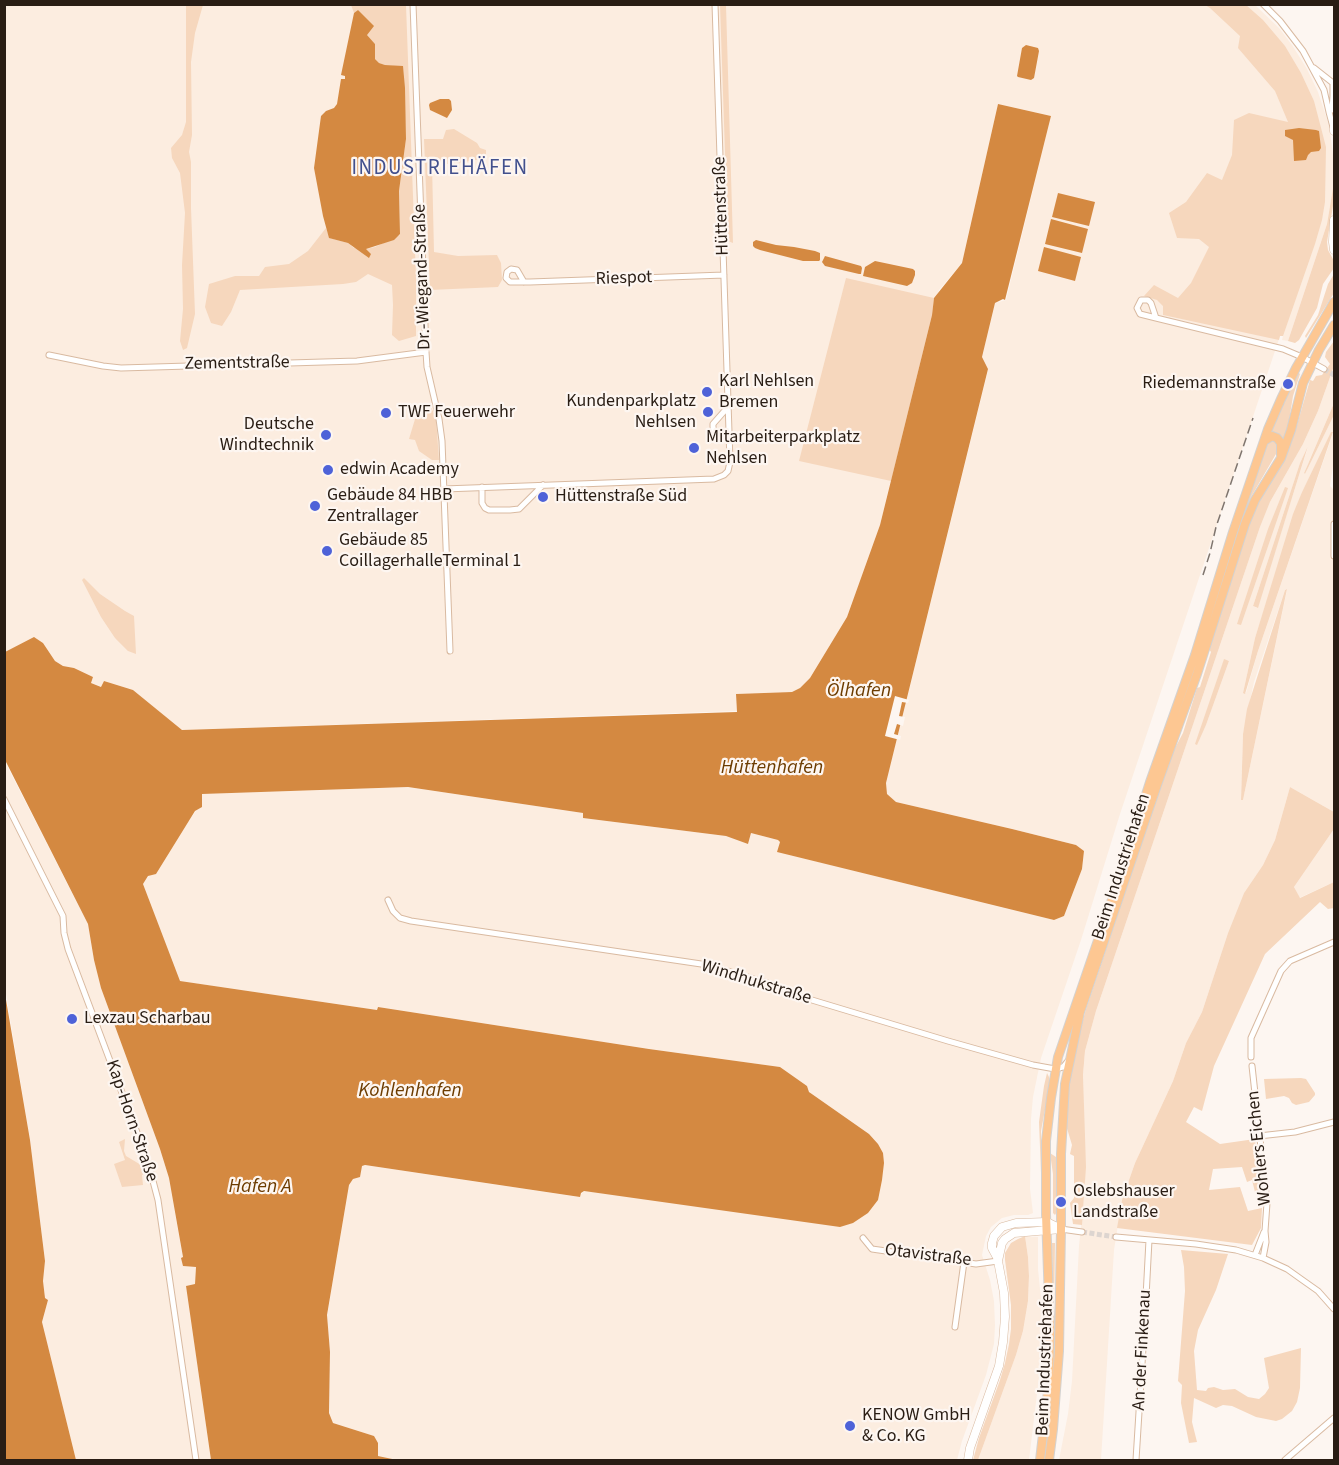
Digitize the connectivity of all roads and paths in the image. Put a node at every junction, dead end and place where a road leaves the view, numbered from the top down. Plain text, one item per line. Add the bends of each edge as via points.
1 (413, 4) edge
2 (715, 4) edge
3 (1263, 4) edge
4 (1312, 67) junction
5 (1334, 128) edge
6 (1335, 220) edge
7 (1335, 250) edge
8 (724, 275) junction
9 (524, 282) dead end
10 (1335, 302) edge
11 (1156, 318) dead end
12 (1335, 325) edge
13 (426, 352) junction
14 (49, 355) dead end
15 (1302, 357) junction
16 (1313, 362) junction
17 (1324, 369) tunnel mouth
18 (728, 407) junction
19 (729, 432) junction
20 (1264, 441) junction
21 (1281, 458) junction
22 (543, 485) junction
23 (482, 487) junction
24 (444, 489) junction
25 (1335, 524) edge
26 (1335, 556) edge
27 (450, 651) dead end
28 (4, 800) edge
29 (388, 900) dead end
30 (1335, 942) edge
31 (1251, 1057) dead end
32 (1069, 1059) junction
33 (1252, 1065) dead end
34 (1055, 1069) junction
35 (1065, 1084) junction
36 (1335, 1122) edge
37 (1259, 1136) junction
38 (1046, 1142) junction
39 (1061, 1154) junction
40 (1047, 1226) junction
41 (1061, 1230) junction
42 (1265, 1231) junction
43 (1082, 1232) tunnel mouth
44 (1116, 1237) tunnel mouth
45 (863, 1238) dead end
46 (1149, 1240) junction
47 (1255, 1255) junction
48 (1263, 1258) junction
49 (998, 1261) junction
50 (964, 1262) junction
51 (1335, 1309) edge
52 (955, 1327) dead end
53 (1335, 1418) edge
54 (196, 1461) edge
55 (968, 1461) edge
56 (1040, 1461) edge
57 (1049, 1461) edge
58 (1137, 1461) edge
59 (1285, 1461) edge

1 - 13 street, Dr.-Wiegand-Straße
2 - 8 street, Hüttenstraße
3 - 4 street via 1292,35
4 - 5 street via 1324,90
4 - 5 street via 1333,83
6 - 7 street
8 - 9 street, Riespot
8 - 18 street, Hüttenstraße
10 - 15 main road, Beim Industriehafen
11 - 15 street
12 - 16 main road, Beim Industriehafen
13 - 14 street, Zementstraße via 357,361 121,368
13 - 24 street, Dr.-Wiegand-Straße via 442,441
15 - 16 street
15 - 20 main road, Beim Industriehafen
16 - 17 street
16 - 21 main road, Beim Industriehafen
18 - 19 street, Hüttenstraße
18 - 19 street via 713,426 714,432
19 - 22 street, Hüttenstraße via 728,471 714,479
20 - 21 main road via 1272,436 1279,439
20 - 34 main road, Beim Industriehafen
21 - 32 main road, Beim Industriehafen via 1255,500 1245,525 1080,1012
22 - 23 street, Hüttenstraße
22 - 23 street via 519,509 489,510 482,503
23 - 24 street, Hüttenstraße
24 - 27 street, Dr.-Wiegand-Straße
25 - 26 street
28 - 54 street, Kap-Horn-Straße via 63,916 68,949 148,1162 158,1200
29 - 34 street, Windhukstraße via 400,918 411,921 708,965 826,1005
30 - 31 street via 1290,961 1281,971 1251,1038
32 - 34 street via 1063,1067
32 - 35 main road, Beim Industriehafen
33 - 37 street, Wohlers Eichen
34 - 35 street
34 - 38 main road, Beim Industriehafen
35 - 39 main road, Beim Industriehafen
36 - 37 street
37 - 42 street, Wohlers Eichen via 1267,1203
38 - 39 main road
38 - 40 main road, Beim Industriehafen
39 - 41 main road, Beim Industriehafen
40 - 41 street
40 - 49 street via 1010,1235 1002,1243
40 - 56 main road, Beim Industriehafen via 1049,1382
41 - 43 street
41 - 57 main road, Beim Industriehafen via 1058,1387
42 - 47 street, Wohlers Eichen
42 - 48 street, Wohlers Eichen
44 - 46 street
45 - 50 street, Otavistraße via 872,1249
46 - 47 street
46 - 58 street, An der Finkenau
47 - 48 street
48 - 51 street via 1287,1269
49 - 50 street, Otavistraße
49 - 55 street via 1004,1293 1003,1342
50 - 52 street
53 - 59 street

